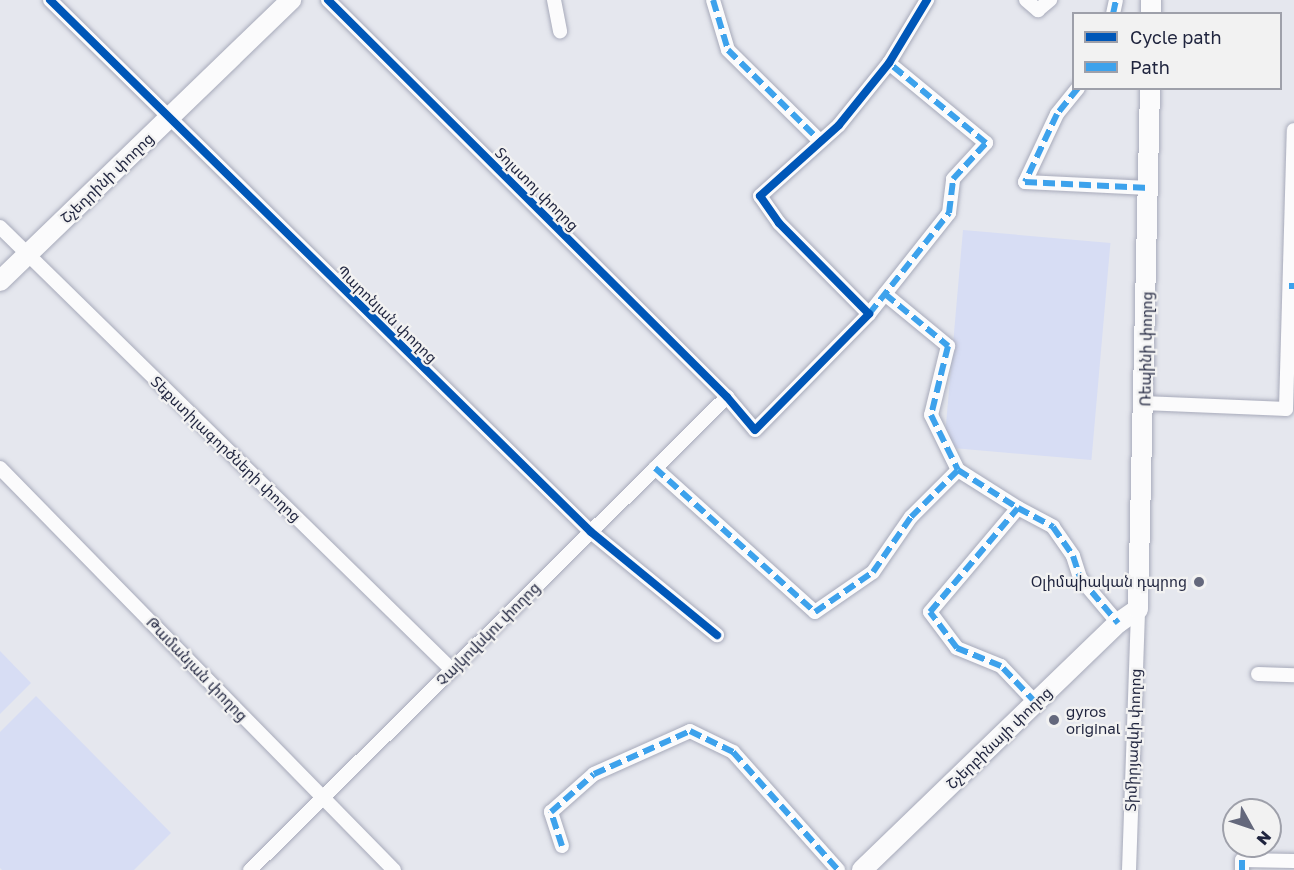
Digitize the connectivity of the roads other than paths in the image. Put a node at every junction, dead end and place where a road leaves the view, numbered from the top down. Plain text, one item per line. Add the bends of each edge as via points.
1 (50, 0) edge
2 (291, 0) edge
3 (328, 0) edge
4 (554, 0) edge
5 (713, 0) edge
6 (927, 0) edge
7 (1026, 0) edge
8 (1050, 0) edge
9 (560, 31) dead end
10 (890, 63) junction
11 (1076, 90) edge
12 (1150, 90) edge
13 (168, 118) junction
14 (1294, 130) edge
15 (820, 141) junction
16 (1149, 188) junction
17 (0, 227) edge
18 (27, 254) junction
19 (0, 281) edge
20 (1292, 286) edge
21 (885, 294) junction
22 (869, 314) junction
23 (727, 397) junction
24 (1144, 403) junction
25 (0, 468) edge
26 (655, 468) junction
27 (958, 470) junction
28 (1018, 508) junction
29 (591, 532) junction
30 (1138, 609) junction
31 (1118, 623) junction
32 (717, 635) dead end
33 (452, 670) junction
34 (1258, 674) dead end
35 (1294, 675) edge
36 (1036, 703) junction
37 (323, 798) junction
38 (562, 846) dead end
39 (1294, 861) edge
40 (1242, 865) edge
41 (250, 870) edge
42 (394, 870) edge
43 (838, 870) edge
44 (862, 870) edge
45 (1129, 870) edge

1 - 13 street, Պարոնյան փողոց
2 - 13 street, Շչեդրինի փողոց
3 - 23 street, Տոլստոյ փողոց
4 - 9 street
5 - 15 street via 728,50
6 - 10 street
7 - 8 street via 1038,10
10 - 15 street via 839,125
10 - 21 street via 986,143 953,179 950,213
11 - 16 street via 1057,114 1024,182
12 - 16 street, Ռեպինի փողոց
13 - 18 street, Շչեդրինի փողոց
13 - 29 street, Պարոնյան փողոց
14 - 20 street
15 - 22 street via 760,196 779,223
16 - 24 street, Ռեպինի փողոց
17 - 18 street, Տեքստիլագործների փողոց
18 - 19 street, Շչեդրինի փողոց
18 - 33 street, Տեքստիլագործների փողոց
20 - 24 street via 1286,409
21 - 22 street
21 - 27 street via 948,346 931,415
22 - 23 street, Տոլստոյ փողոց via 754,430
23 - 26 street, Չայկովսկու փողոց
24 - 30 street, Ռեպինի փողոց
25 - 37 street, Թամանյան փողոց
26 - 27 street via 815,612 873,572 911,517
26 - 29 street, Չայկովսկու փողոց
27 - 28 street
28 - 31 street via 1053,527 1073,556 1080,578
28 - 36 street via 930,612 957,648 1001,666
29 - 32 street, Պարոնյան փողոց
29 - 33 street, Չայկովսկու փողոց
30 - 31 street, Շչերբինայի փողոց
30 - 45 street, Տիմիրյազևի փողոց
31 - 36 street, Շչերբինայի փողոց
33 - 37 street, Չայկովսկու փողոց
34 - 35 street
36 - 44 street, Շչերբինայի փողոց
37 - 41 street, Չայկովսկու փողոց
37 - 42 street, Թամանյան փողոց
38 - 43 street via 552,812 594,774 690,731 733,752
39 - 40 street

